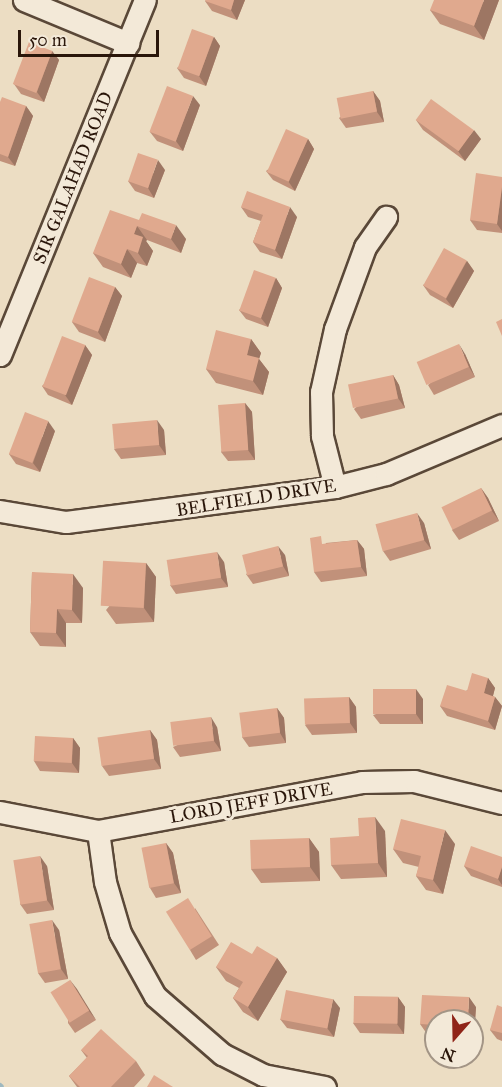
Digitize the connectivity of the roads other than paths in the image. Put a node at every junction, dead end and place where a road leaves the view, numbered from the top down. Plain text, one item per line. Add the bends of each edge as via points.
1 (24, 0) edge
2 (146, 0) edge
3 (128, 43) junction
4 (386, 217) dead end
5 (0, 355) edge
6 (502, 424) edge
7 (336, 487) junction
8 (0, 511) edge
9 (502, 803) edge
10 (0, 812) edge
11 (98, 831) junction
12 (325, 1087) edge

1 - 3 street
2 - 3 street, SIR GALAHAD ROAD
3 - 5 street, SIR GALAHAD ROAD
4 - 7 street via 364,247 335,329 321,392 322,436
6 - 7 street, BELFIELD DRIVE via 386,474
7 - 8 street, BELFIELD DRIVE via 66,522
9 - 11 street, LORD JEFF DRIVE via 414,781 362,782
10 - 11 street, LORD JEFF DRIVE
11 - 12 street via 105,882 120,933 155,996 222,1054 263,1075

